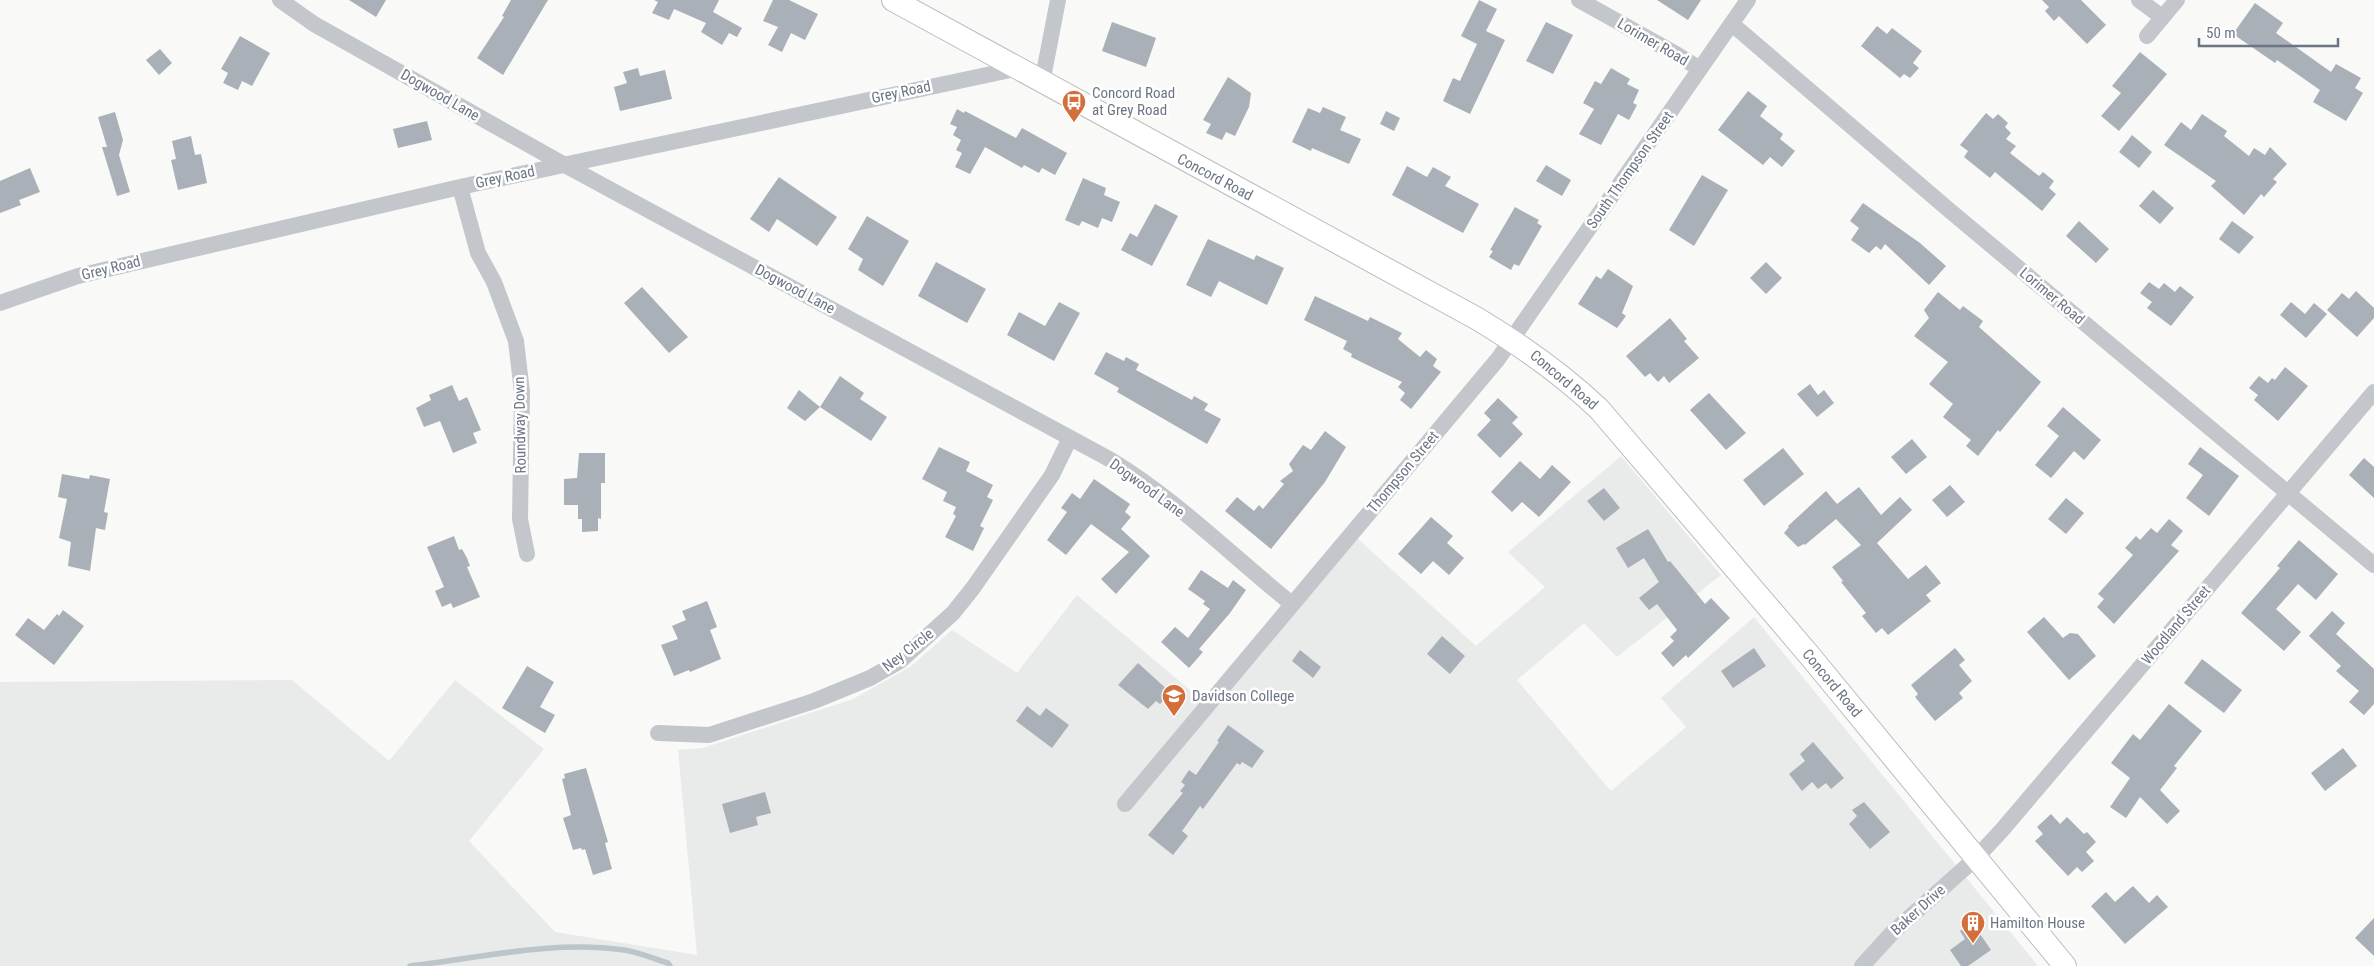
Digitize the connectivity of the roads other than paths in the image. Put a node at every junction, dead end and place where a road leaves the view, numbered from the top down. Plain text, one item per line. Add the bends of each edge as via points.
1 (280, 0) edge
2 (893, 0) edge
3 (1058, 0) edge
4 (1579, 0) edge
5 (1748, 0) edge
6 (2139, 0) edge
7 (2177, 0) edge
8 (2162, 18) junction
9 (1732, 24) junction
10 (2147, 36) dead end
11 (1015, 69) junction
12 (1700, 70) junction
13 (1042, 83) junction
14 (563, 164) junction
15 (460, 186) junction
16 (0, 303) edge
17 (1512, 339) junction
18 (2374, 392) edge
19 (1070, 438) junction
20 (2287, 492) junction
21 (527, 554) dead end
22 (2374, 565) edge
23 (1292, 604) junction
24 (658, 733) dead end
25 (1125, 804) dead end
26 (1976, 858) junction
27 (1862, 966) edge
28 (2065, 966) edge

1 - 14 street, Dogwood Lane via 314,24
2 - 11 main road, Concord Road
3 - 13 street
4 - 12 street, Lorimer Road
5 - 9 street, South Thompson Street
6 - 8 street
7 - 8 street
8 - 10 street
9 - 12 street, South Thompson Street
9 - 20 street, Lorimer Road
11 - 13 main road, Concord Road
11 - 14 street, Grey Road
12 - 17 street, South Thompson Street
13 - 17 main road, Concord Road
14 - 15 street, Grey Road
14 - 19 street, Dogwood Lane
15 - 16 street, Grey Road via 78,276
15 - 21 street, Roundway Down via 478,253 494,282 516,342 522,392 520,519
17 - 23 street, Thompson Street
17 - 26 main road, Concord Road via 1547,363 1599,409 1810,656
18 - 20 street, Woodland Street
19 - 23 street, Dogwood Lane via 1133,474
19 - 24 street, Ney Circle via 1052,475 973,588 953,612 900,661 870,678 814,701 709,735
20 - 22 street, Lorimer Road
20 - 26 street, Woodland Street via 2160,646
23 - 25 street, Thompson Street
26 - 27 street, Baker Drive via 1893,932
26 - 28 main road, Concord Road

